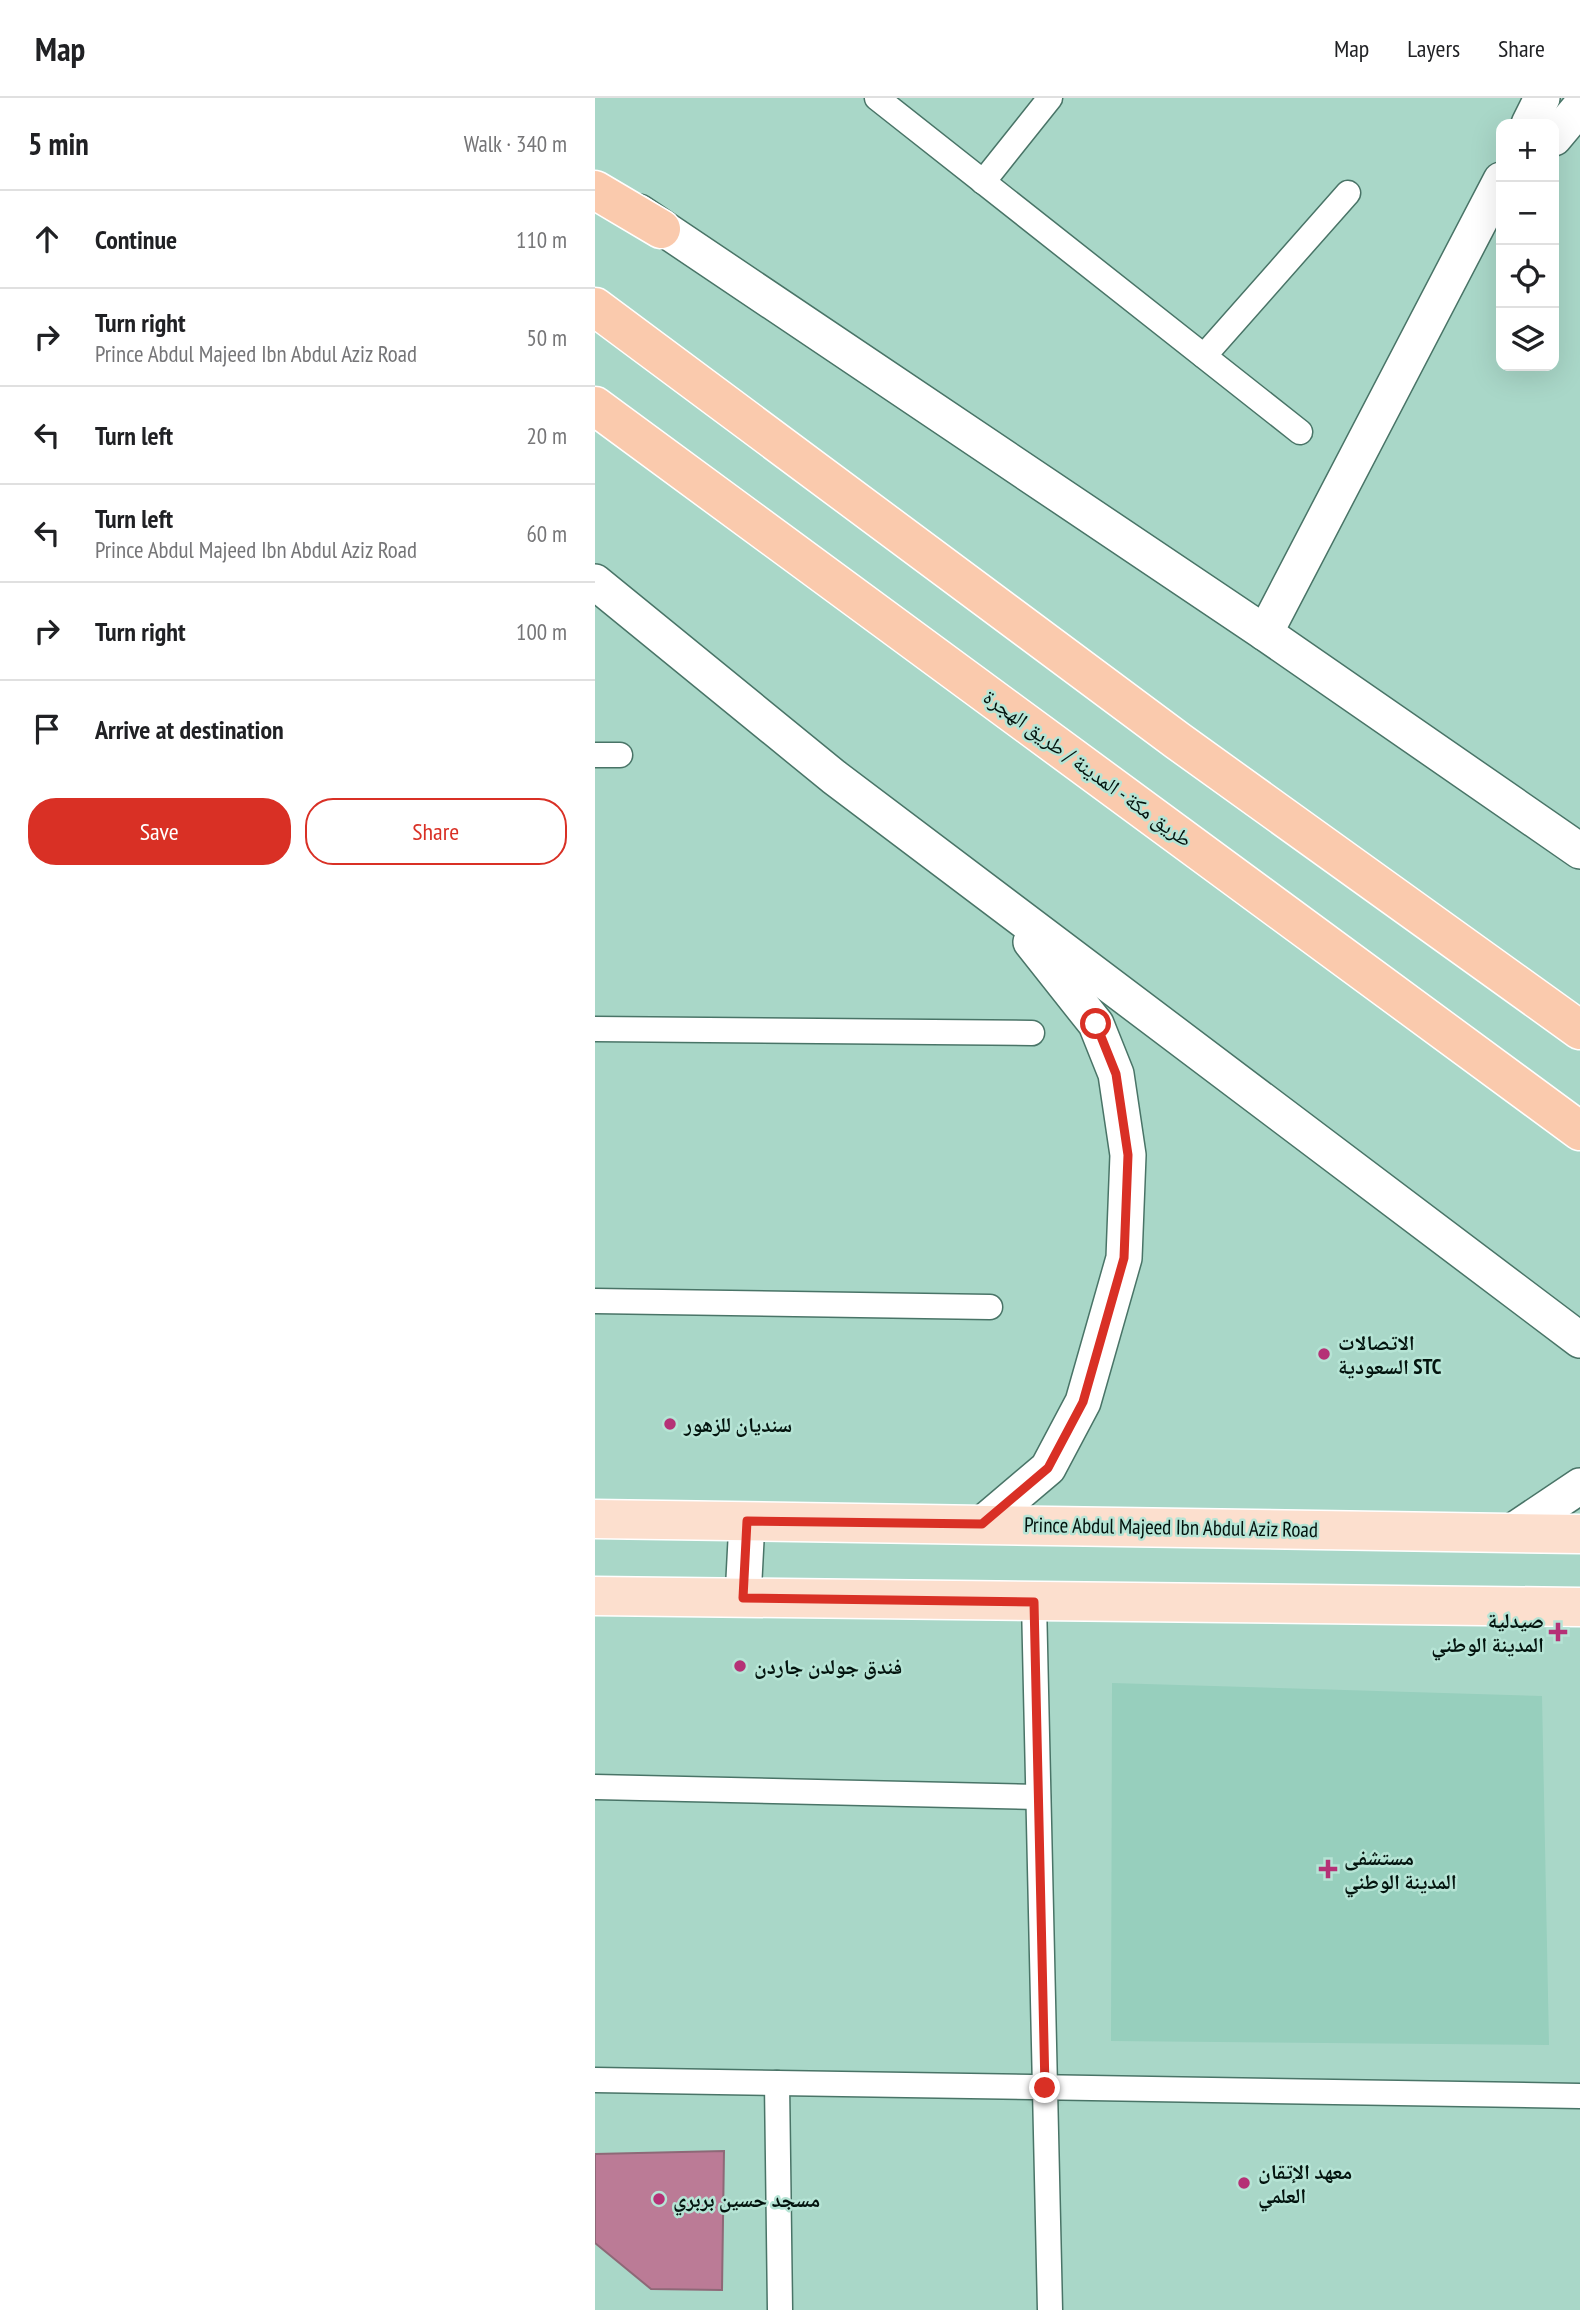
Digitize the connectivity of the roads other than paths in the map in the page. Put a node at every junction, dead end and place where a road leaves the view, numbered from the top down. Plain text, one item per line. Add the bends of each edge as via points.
1 (877, 98) edge
2 (1050, 98) edge
3 (1542, 98) edge
4 (1580, 107) edge
5 (1532, 119) edge
6 (1559, 132) edge
7 (595, 180) edge
8 (983, 181) junction
9 (1500, 182) edge
10 (595, 190) edge
11 (1348, 193) dead end
12 (1496, 208) edge
13 (661, 229) junction
14 (1475, 233) junction
15 (595, 307) edge
16 (1204, 356) junction
17 (595, 407) edge
18 (1300, 432) dead end
19 (595, 582) edge
20 (1265, 633) junction
21 (595, 755) edge
22 (621, 755) dead end
23 (1580, 851) edge
24 (1000, 904) junction
25 (595, 1029) edge
26 (1580, 1030) edge
27 (1032, 1033) dead end
28 (1580, 1130) edge
29 (595, 1301) edge
30 (990, 1307) dead end
31 (1576, 1343) edge
32 (1580, 1486) edge
33 (595, 1519) edge
34 (747, 1521) junction
35 (982, 1524) junction
36 (1510, 1533) junction
37 (1580, 1534) edge
38 (595, 1596) edge
39 (743, 1598) junction
40 (1034, 1602) junction
41 (1580, 1607) edge
42 (595, 1787) edge
43 (1038, 1797) junction
44 (595, 2080) edge
45 (777, 2083) junction
46 (1045, 2088) junction
47 (1580, 2096) edge
48 (780, 2310) edge
49 (1050, 2310) edge

1 - 8 street
2 - 8 street
3 - 5 main road
4 - 6 main road
7 - 13 main road
8 - 16 street
9 - 14 main road
10 - 13 highway
11 - 16 street
12 - 14 main road
13 - 20 main road
14 - 20 main road
15 - 26 highway via 1178,741
16 - 18 street
17 - 28 highway, طريق مكة - المدينة / طريق الهجرة
19 - 24 main road via 834,778
20 - 23 main road
21 - 22 street
24 - 31 main road
24 - 35 main road via 1096,1024 1116,1074 1128,1155 1124,1258 1083,1402 1048,1468
25 - 27 street
29 - 30 street
32 - 36 main road
33 - 34 main road, Prince Abdul Majeed Ibn Abdul Aziz Road
34 - 35 main road, Prince Abdul Majeed Ibn Abdul Aziz Road
34 - 39 main road
35 - 36 main road, Prince Abdul Majeed Ibn Abdul Aziz Road
36 - 37 main road, Prince Abdul Majeed Ibn Abdul Aziz Road
38 - 39 main road
39 - 40 main road
40 - 41 main road
40 - 43 street
42 - 43 street
43 - 46 street
44 - 45 street
45 - 46 street
45 - 48 street
46 - 47 street
46 - 49 street

